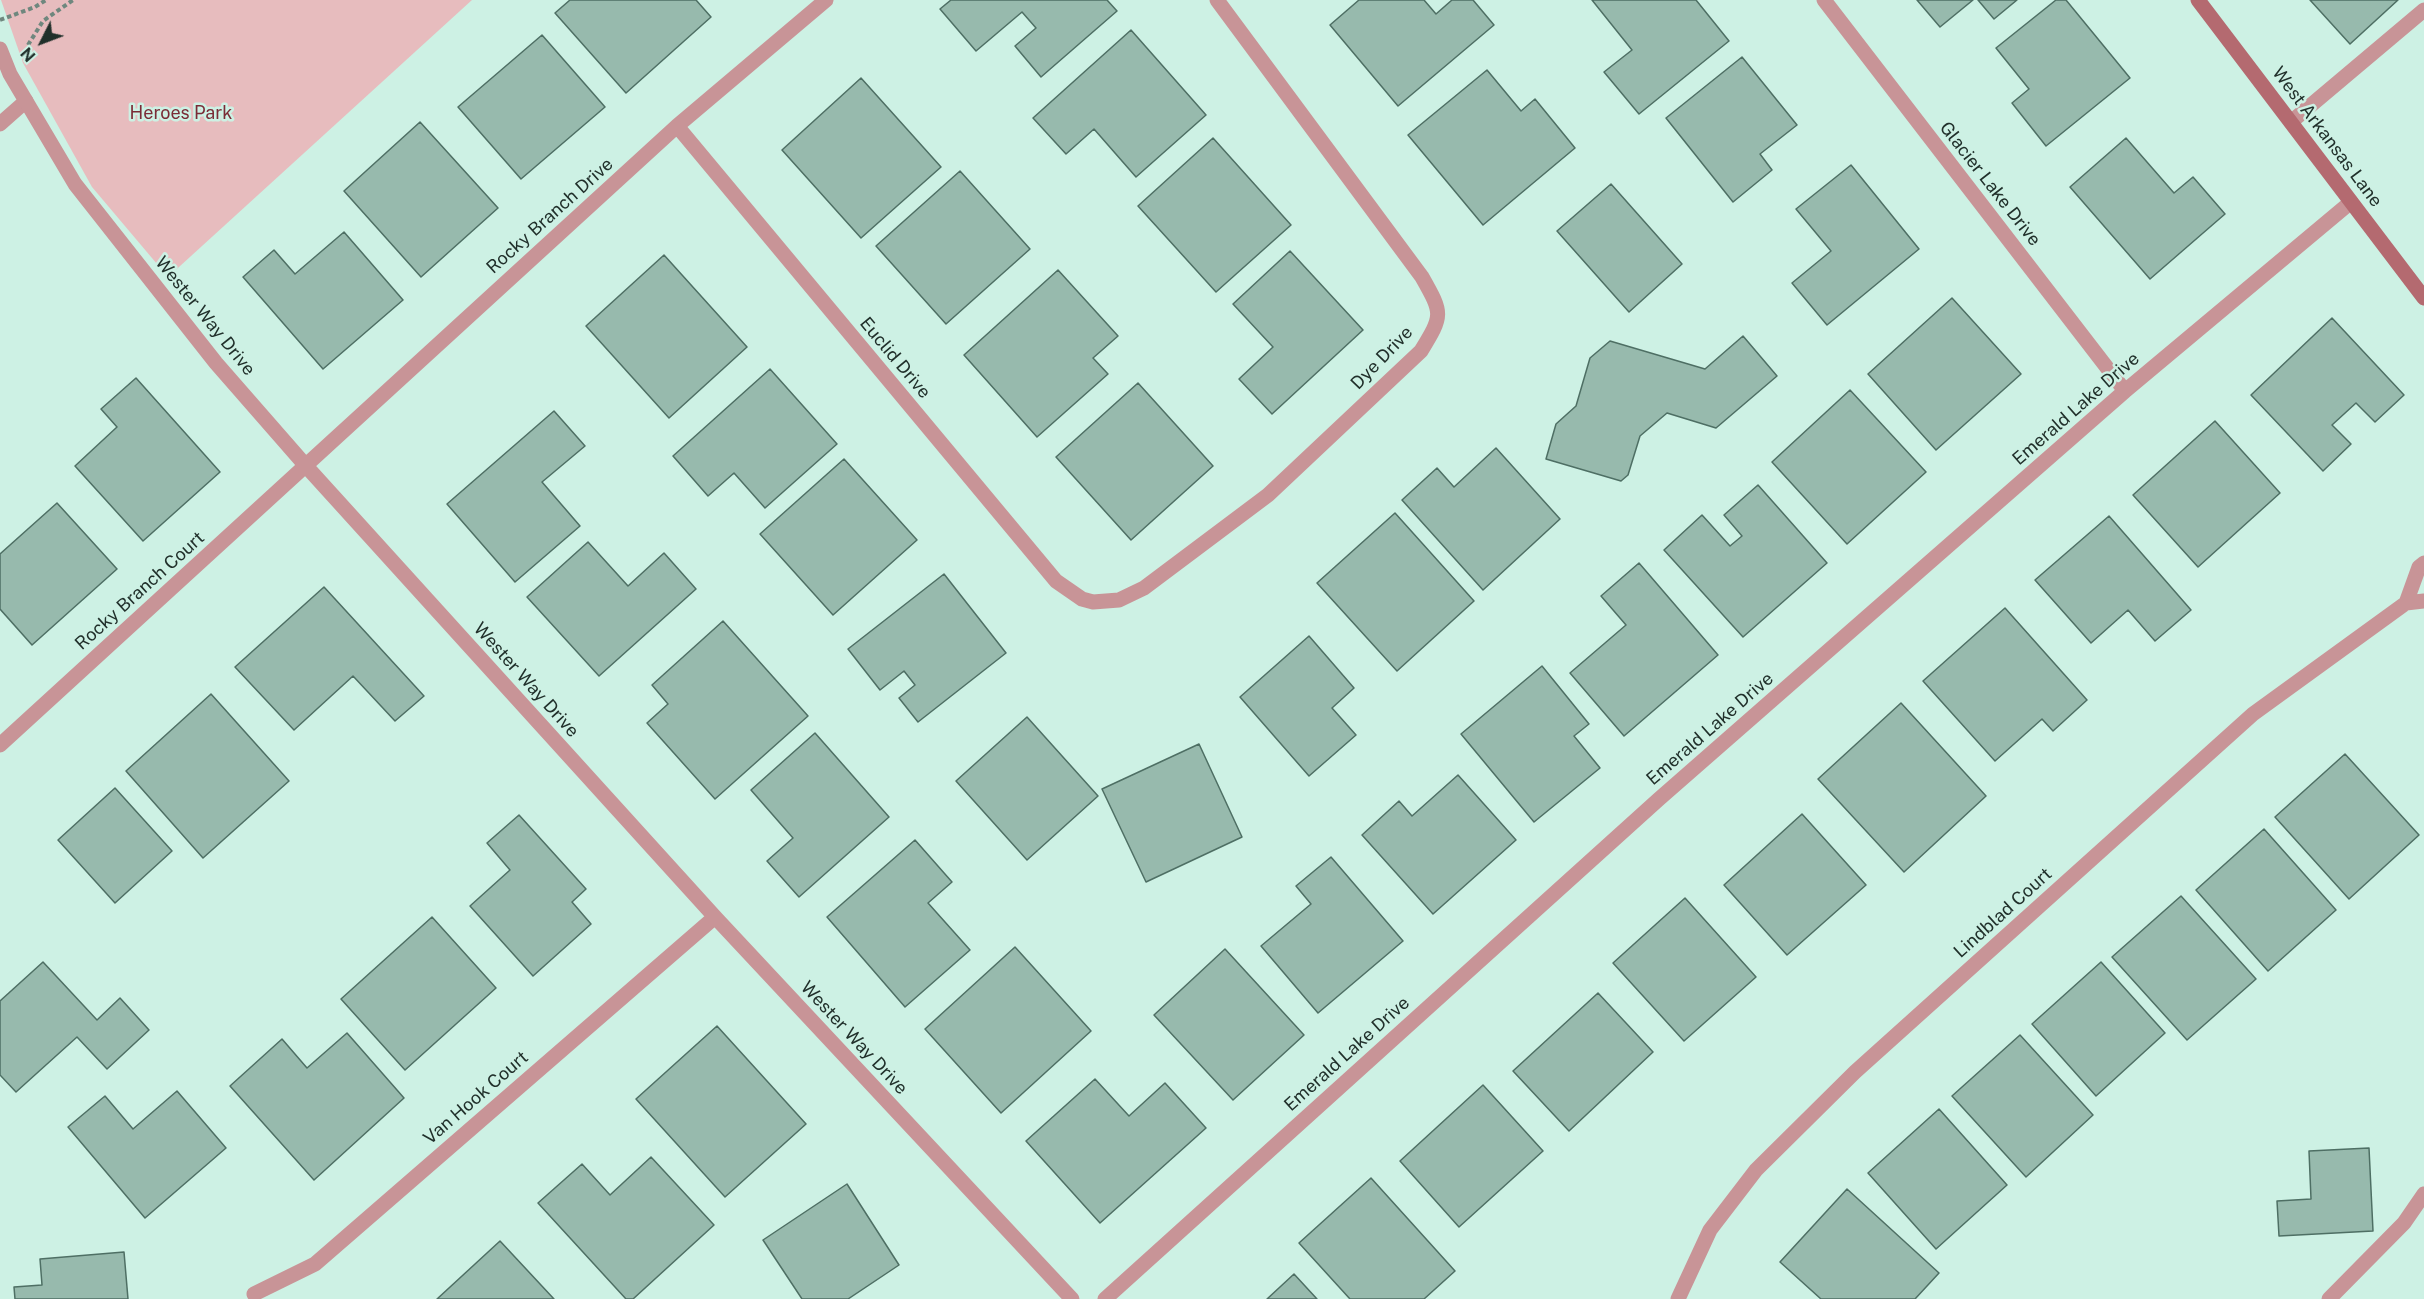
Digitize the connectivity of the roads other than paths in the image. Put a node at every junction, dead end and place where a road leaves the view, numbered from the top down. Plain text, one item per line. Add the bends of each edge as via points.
1 (826, 0) edge
2 (1217, 0) edge
3 (1824, 0) edge
4 (2198, 0) edge
5 (2424, 10) edge
6 (1, 56) edge
7 (26, 100) junction
8 (2291, 122) junction
9 (0, 124) edge
10 (677, 126) junction
11 (2351, 202) junction
12 (2424, 298) edge
13 (2126, 391) junction
14 (306, 466) junction
15 (2424, 563) edge
16 (2424, 601) edge
17 (1093, 602) joint
18 (2406, 603) junction
19 (0, 745) edge
20 (715, 917) junction
21 (2424, 1194) edge
22 (254, 1294) dead end
23 (1072, 1299) edge
24 (1105, 1299) edge
25 (1678, 1299) edge
26 (2329, 1299) edge

1 - 10 street, Rocky Branch Drive
2 - 17 street, Dye Drive via 1422,277 1439,306 1436,327 1421,351 1268,495 1144,588 1119,600
3 - 13 street, Glacier Lake Drive
4 - 8 main road, West Arkansas Lane
5 - 8 street
6 - 7 street, Wester Way Drive
7 - 9 street
7 - 14 street, Wester Way Drive via 75,184 216,363
8 - 11 main road, West Arkansas Lane
10 - 14 street, Rocky Branch Drive
10 - 17 street, Euclid Drive via 1027,549 1056,581
11 - 12 main road, West Arkansas Lane
11 - 13 street, Emerald Lake Drive
13 - 24 street, Emerald Lake Drive via 1659,799
14 - 19 street, Rocky Branch Court
14 - 20 street, Wester Way Drive
15 - 18 street
16 - 18 street, Lindblad Court
18 - 25 street, Lindblad Court via 2253,714 1855,1072 1756,1170 1710,1230
20 - 22 street, Van Hook Court via 315,1264
20 - 23 street, Wester Way Drive
21 - 26 street via 2404,1223

